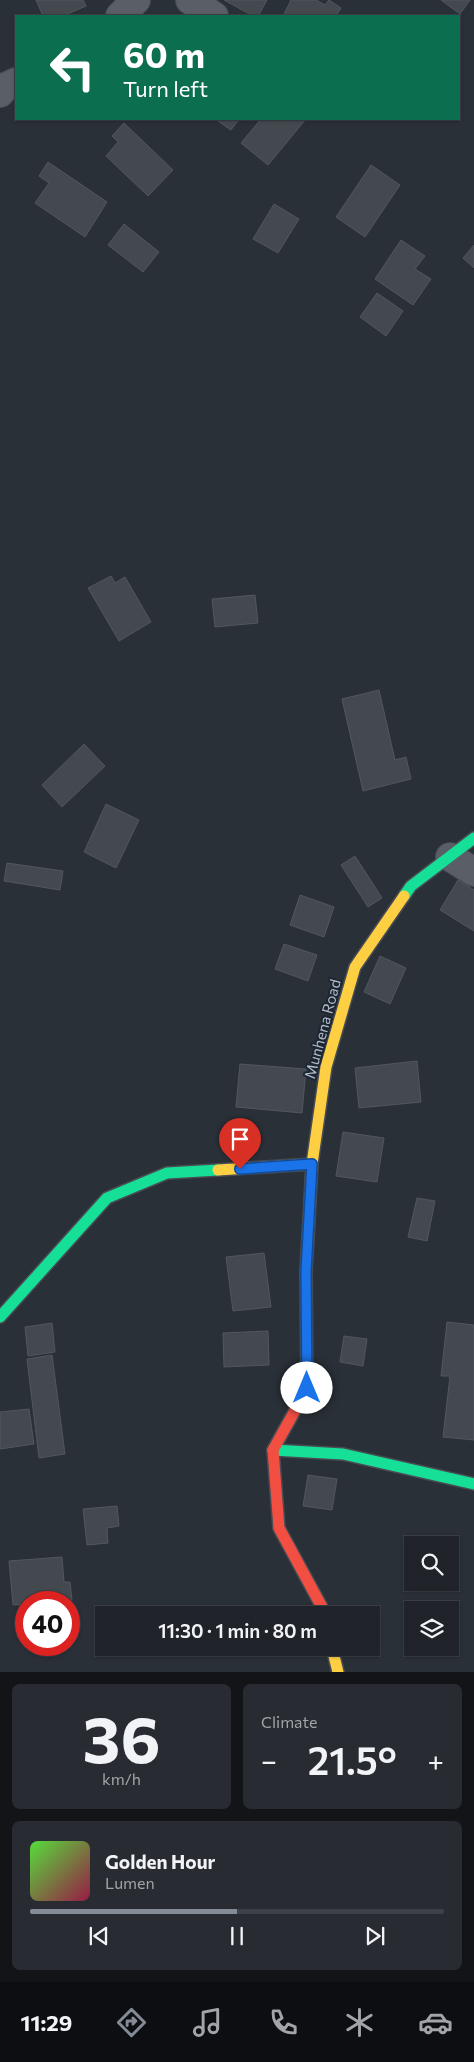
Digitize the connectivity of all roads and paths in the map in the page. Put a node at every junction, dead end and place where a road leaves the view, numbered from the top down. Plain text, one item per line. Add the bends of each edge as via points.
1 (136, 0) edge
2 (190, 0) edge
3 (121, 15) edge
4 (212, 15) edge
5 (15, 82) edge
6 (0, 93) edge
7 (474, 838) edge
8 (450, 858) junction
9 (474, 872) edge
10 (312, 1164) junction
11 (0, 1317) edge
12 (273, 1450) junction
13 (474, 1484) edge
14 (320, 1606) edge
15 (334, 1656) edge
16 (338, 1672) edge

1 - 3 street
2 - 4 street
5 - 6 street
7 - 8 street, Munhena Road
8 - 9 street
8 - 10 street, Munhena Road via 411,886 355,967 326,1067
10 - 11 street via 167,1173 107,1198
10 - 12 street, Munhena Road via 306,1271 307,1388
12 - 13 street via 343,1454
12 - 14 street via 279,1528
15 - 16 street

